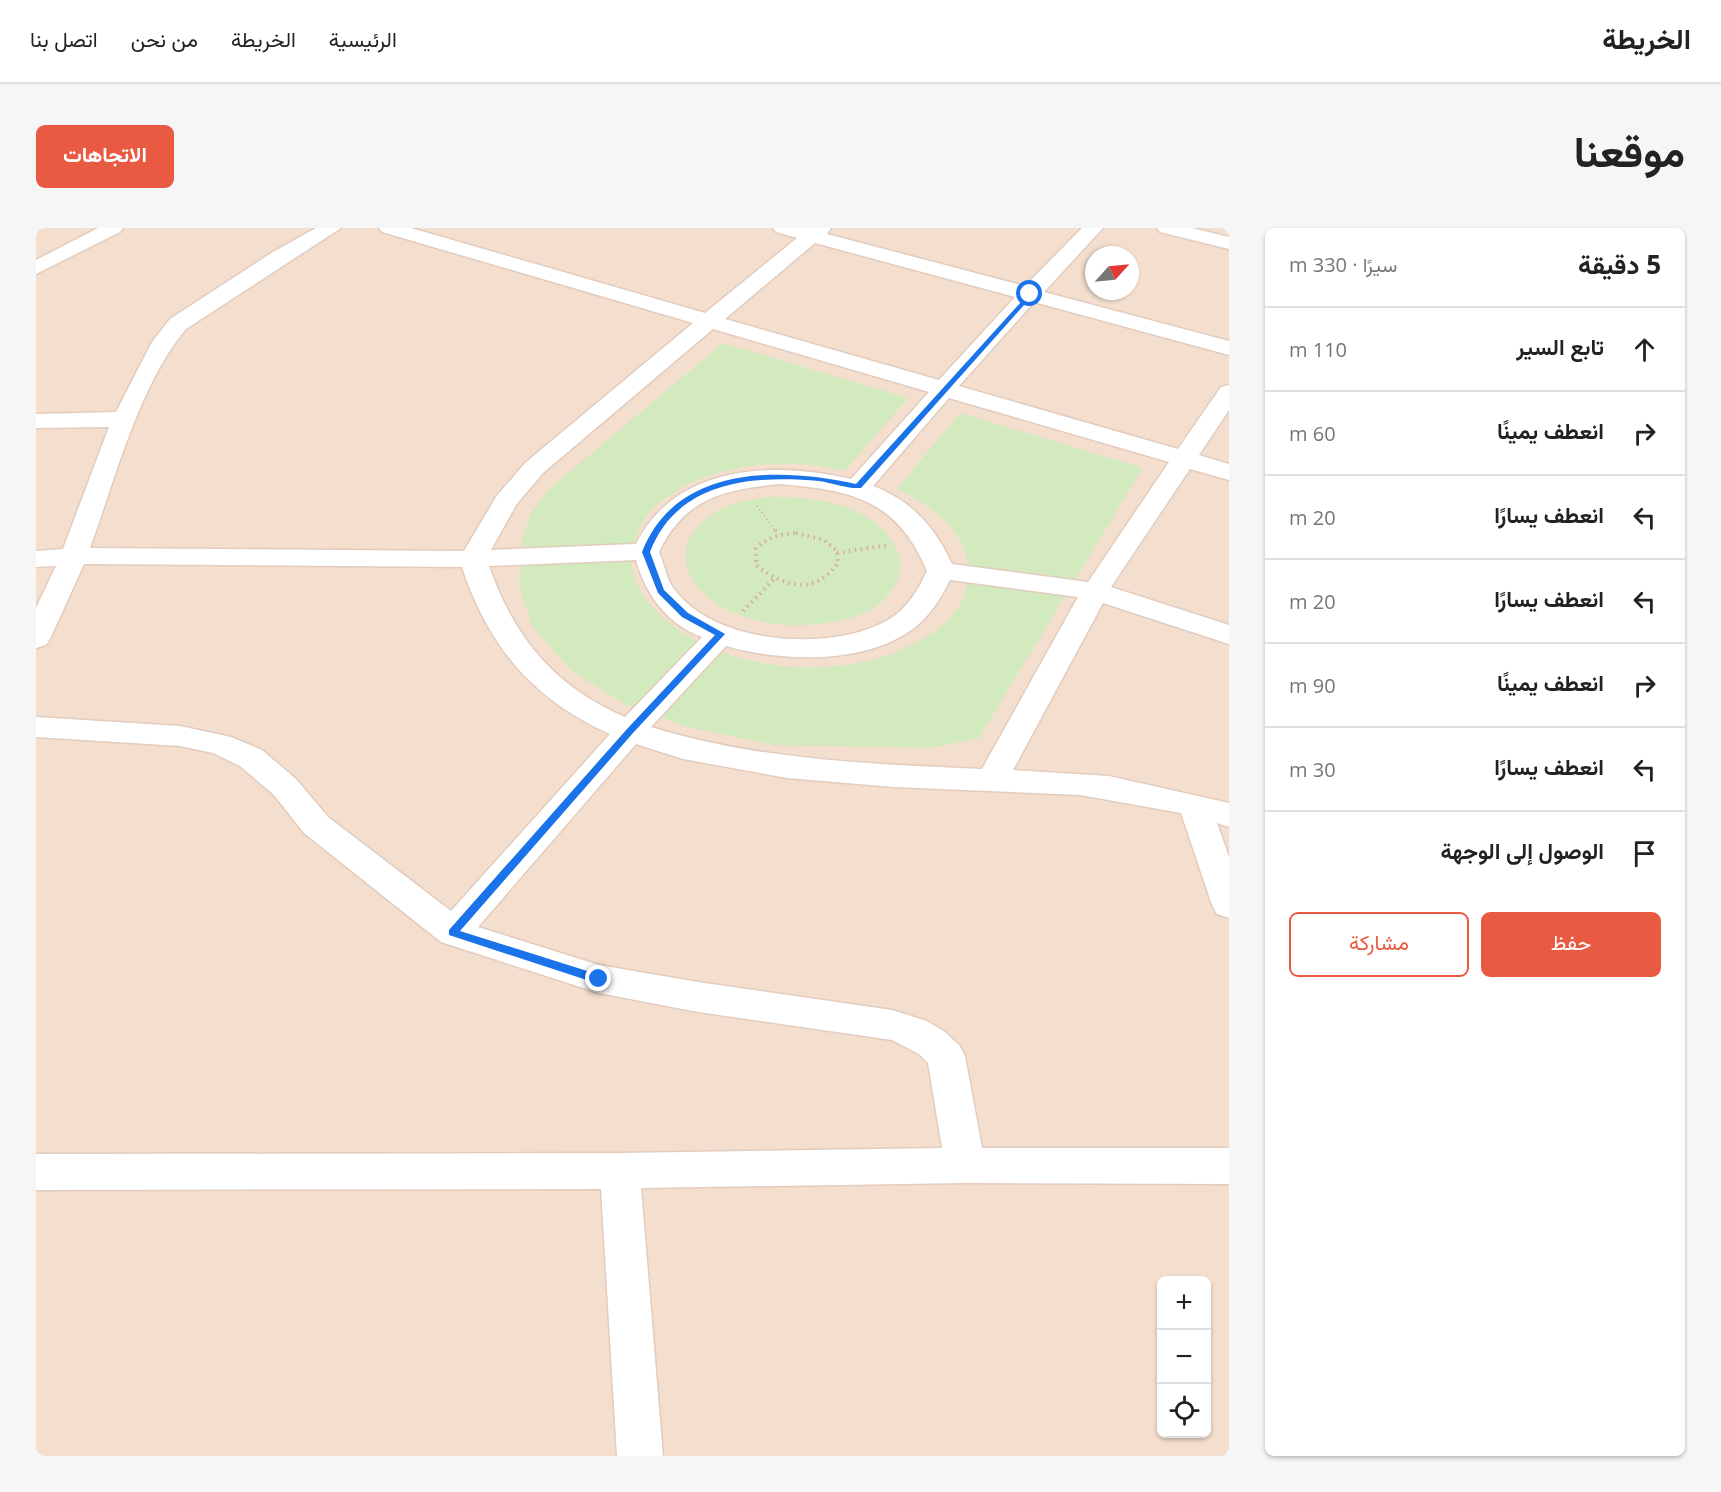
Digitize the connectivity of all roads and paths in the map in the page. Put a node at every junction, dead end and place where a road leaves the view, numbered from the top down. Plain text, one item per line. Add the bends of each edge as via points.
1 (113, 228) edge
2 (330, 228) edge
3 (389, 228) edge
4 (783, 228) edge
5 (1093, 228) edge
6 (1167, 228) edge
7 (816, 232) edge
8 (1229, 243) edge
9 (36, 268) edge
10 (1030, 294) junction
11 (709, 320) junction
12 (1229, 348) edge
13 (946, 388) junction
14 (1229, 392) edge
15 (124, 419) junction
16 (36, 421) edge
17 (1182, 459) junction
18 (1229, 472) edge
19 (858, 487) junction
20 (755, 503) dead end
21 (778, 535) junction
22 (895, 545) dead end
23 (646, 552) junction
24 (837, 553) junction
25 (74, 556) junction
26 (36, 559) edge
27 (473, 559) junction
28 (941, 571) junction
29 (774, 579) junction
30 (1095, 591) junction
31 (728, 626) junction
32 (1229, 635) edge
33 (36, 639) edge
34 (36, 727) edge
35 (630, 731) junction
36 (991, 781) junction
37 (1194, 805) junction
38 (1229, 815) edge
39 (1229, 905) edge
40 (453, 932) junction
41 (965, 1165) junction
42 (1229, 1166) edge
43 (620, 1171) junction
44 (36, 1172) edge
45 (640, 1456) edge

1 - 9 street
2 - 15 street via 203,304 177,324
3 - 11 street
4 - 7 street
5 - 10 street
6 - 8 street
7 - 10 street
7 - 11 street
10 - 12 street
10 - 13 street
11 - 13 street
11 - 27 street via 534,468 505,502
13 - 17 street
13 - 19 street
14 - 17 street
15 - 16 street
15 - 25 street
17 - 18 street
17 - 30 street
19 - 23 street via 823,479 779,476 736,480 698,493 669,512
19 - 28 street via 897,507 922,529
20 - 21 path
21 - 24 path via 809,535 831,545
21 - 29 path via 762,542 754,557 756,565
22 - 24 path
23 - 27 street
23 - 31 street via 661,591 685,615
24 - 29 path via 836,570 823,579 802,584
25 - 26 street
25 - 27 street
25 - 33 street
27 - 35 street via 492,610 518,649 549,683 590,714
28 - 30 street
28 - 31 street via 924,606 897,628 859,643 813,650 765,646
29 - 31 path
30 - 32 street
30 - 36 street
31 - 35 street
34 - 40 street via 180,736 220,744 251,758 285,787 316,825
35 - 36 street via 720,757
35 - 40 street
36 - 37 street via 1091,785
37 - 38 street
37 - 39 street
40 - 41 street via 599,979 843,1016 914,1032 945,1056
41 - 42 street
41 - 43 street
43 - 44 street
43 - 45 street

